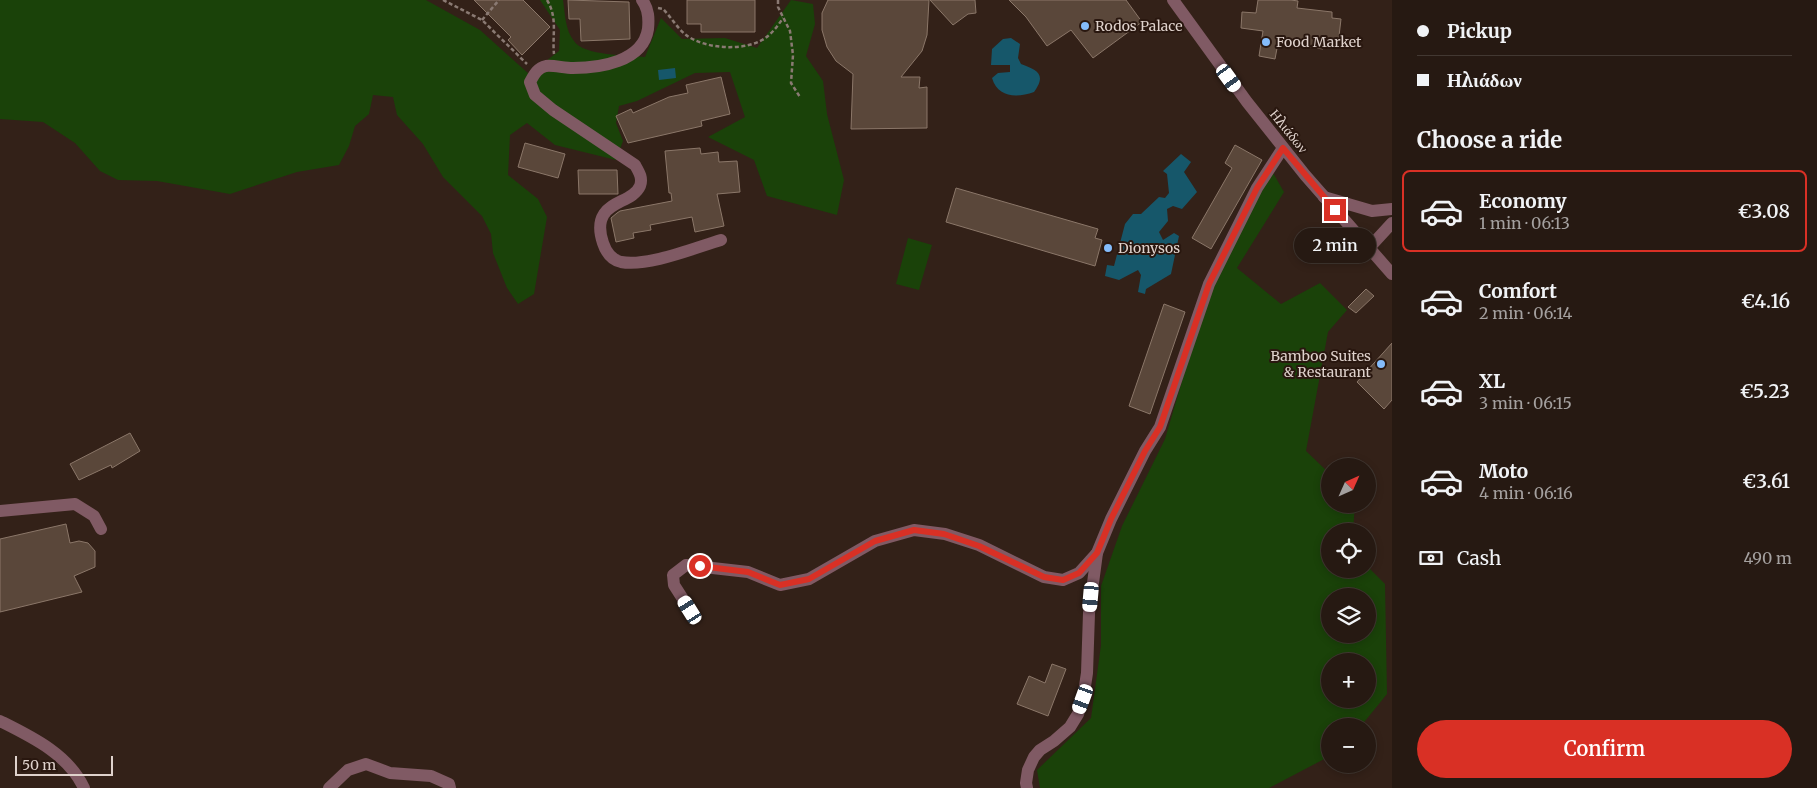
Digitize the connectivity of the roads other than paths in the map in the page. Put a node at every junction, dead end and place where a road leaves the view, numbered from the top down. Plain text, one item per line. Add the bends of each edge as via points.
1 (1173, 0) edge
2 (644, 3) edge
3 (1283, 148) junction
4 (1324, 197) junction
5 (1392, 209) edge
6 (1392, 223) edge
7 (721, 240) dead end
8 (1369, 248) junction
9 (1392, 274) edge
10 (0, 511) edge
11 (101, 529) dead end
12 (1097, 553) junction
13 (690, 610) dead end
14 (0, 720) edge
15 (84, 788) edge
16 (329, 788) edge
17 (450, 788) edge
18 (1027, 788) edge

1 - 3 street, Ηλιάδων
2 - 7 street via 648,15 647,34 642,45 628,56 591,68 545,66 530,82 535,96 635,165 642,177 640,187 603,214 600,231 612,258 621,262 646,262
3 - 4 street, Ηλιάδων
3 - 12 street via 1257,188 1209,284 1160,427 1145,451
4 - 5 street via 1372,211
4 - 8 street, Ηλιάδων
6 - 8 street
8 - 9 street, Ηλιάδων
10 - 11 street via 75,504 94,516
12 - 13 street via 1079,573 1063,580 1044,577 953,537 914,530 875,541 809,579 780,585 748,572 686,565 673,575 674,585
12 - 18 street via 1083,699 1070,727 1034,757 1028,770
14 - 15 street via 62,758
16 - 17 street via 348,770 366,764 390,773 432,776 449,784

